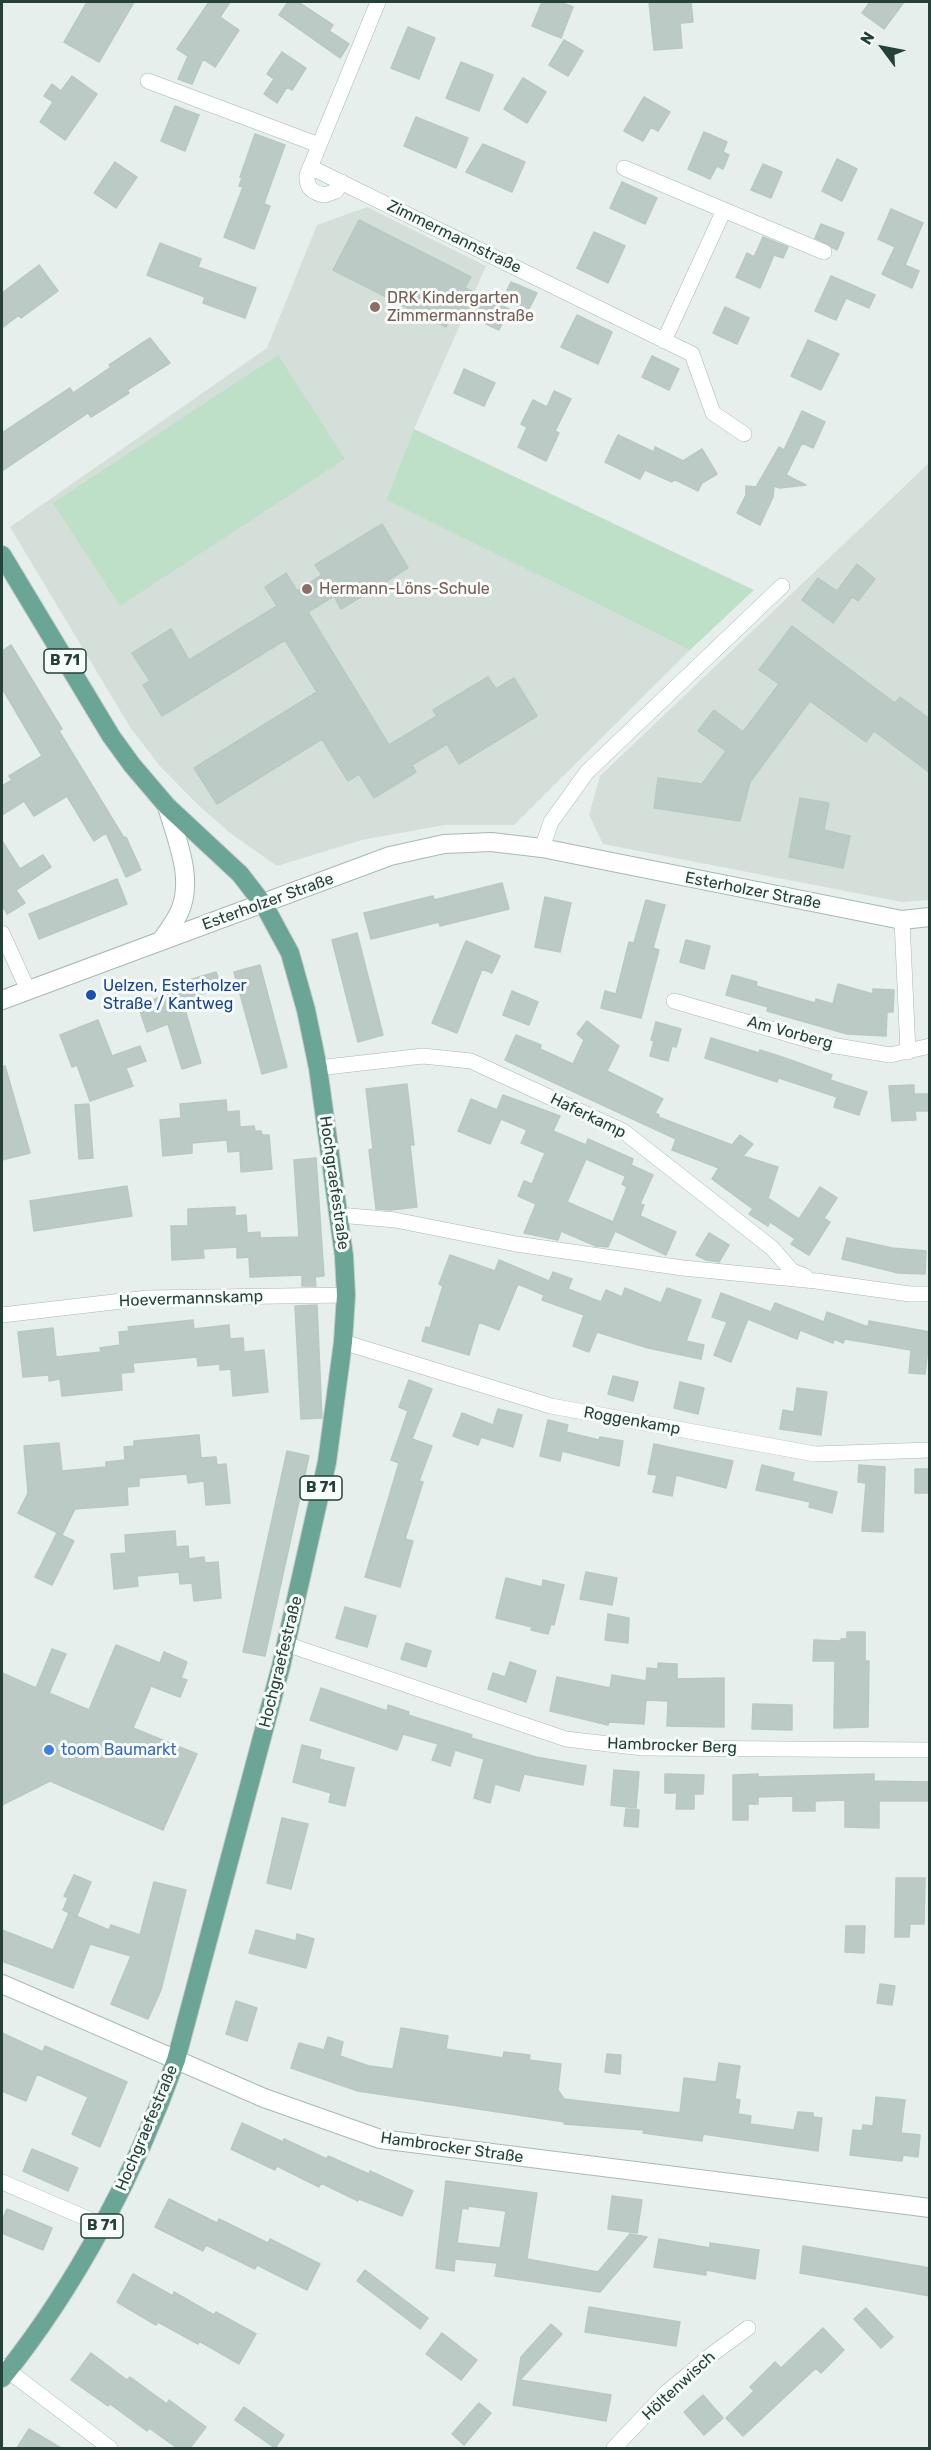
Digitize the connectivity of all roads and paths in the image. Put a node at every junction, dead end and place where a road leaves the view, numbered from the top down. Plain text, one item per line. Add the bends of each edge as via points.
1 (378, 2) edge
2 (148, 81) dead end
3 (319, 145) junction
4 (310, 167) junction
5 (624, 168) dead end
6 (342, 182) junction
7 (724, 210) junction
8 (824, 252) dead end
9 (664, 341) junction
10 (744, 434) dead end
11 (2, 555) edge
12 (782, 586) dead end
13 (166, 806) junction
14 (542, 848) junction
15 (264, 905) junction
16 (930, 917) edge
17 (902, 920) junction
18 (2, 933) edge
19 (161, 941) junction
20 (28, 990) junction
21 (2, 1000) edge
22 (674, 1001) dead end
23 (930, 1046) edge
24 (908, 1052) junction
25 (318, 1068) junction
26 (339, 1215) junction
27 (816, 1281) junction
28 (930, 1294) edge
29 (346, 1295) junction
30 (2, 1315) edge
31 (343, 1342) junction
32 (930, 1450) edge
33 (286, 1644) junction
34 (930, 1750) edge
35 (2, 1984) edge
36 (176, 2060) junction
37 (2, 2182) edge
38 (930, 2208) edge
39 (102, 2225) junction
40 (748, 2328) dead end
41 (4, 2371) edge
42 (110, 2448) edge
43 (614, 2448) edge

1 - 3 street
2 - 3 street
3 - 4 street
4 - 6 street, Zimmermannstraße
4 - 6 street via 307,179 315,193 331,194
5 - 7 street
6 - 9 street, Zimmermannstraße
7 - 8 street
7 - 9 street
9 - 10 street, Zimmermannstraße via 692,354 713,413
11 - 13 main road, B 71 via 111,736
12 - 14 street via 587,772 551,822
13 - 15 main road, B 71 via 240,874
13 - 19 street, B 71 via 186,885 180,912
14 - 15 street, Esterholzer Straße via 492,842 444,844 390,856
14 - 17 street, Esterholzer Straße
15 - 19 street, Esterholzer Straße
15 - 25 main road, Hochgraefestraße / B 71 via 290,953
16 - 17 street, Esterholzer Straße
17 - 24 street
18 - 20 street
19 - 20 street, Esterholzer Straße
20 - 21 street, Esterholzer Straße
22 - 24 street, Am Vorberg via 819,1042 890,1055
23 - 24 street, Am Vorberg
25 - 26 main road, Hochgraefestraße / B 71
25 - 27 street, Haferkamp via 423,1056 471,1061 623,1131 772,1248 792,1271
26 - 27 street, Haferkamp via 395,1220 516,1244 683,1268
26 - 29 main road, Hochgraefestraße / B 71
27 - 28 street, Haferkamp
29 - 30 street, Hoevermannskamp via 148,1298
29 - 31 main road, Hochgraefestraße / B 71
31 - 32 street, Roggenkamp via 551,1406 815,1454
31 - 33 main road, Hochgraefestraße / B 71 via 327,1462
33 - 34 street, Hambrocker Berg via 566,1739 643,1748
33 - 36 main road, Hochgraefestraße / B 71
35 - 36 street, Hambrocker Straße
36 - 38 street, Hambrocker Straße via 264,2098 380,2139
36 - 39 main road, Hochgraefestraße / B 71 via 134,2165
37 - 39 street
39 - 41 main road, Hochgraefestraße / B 71 via 55,2303
40 - 43 street, Höltenwisch via 666,2393
41 - 42 street

